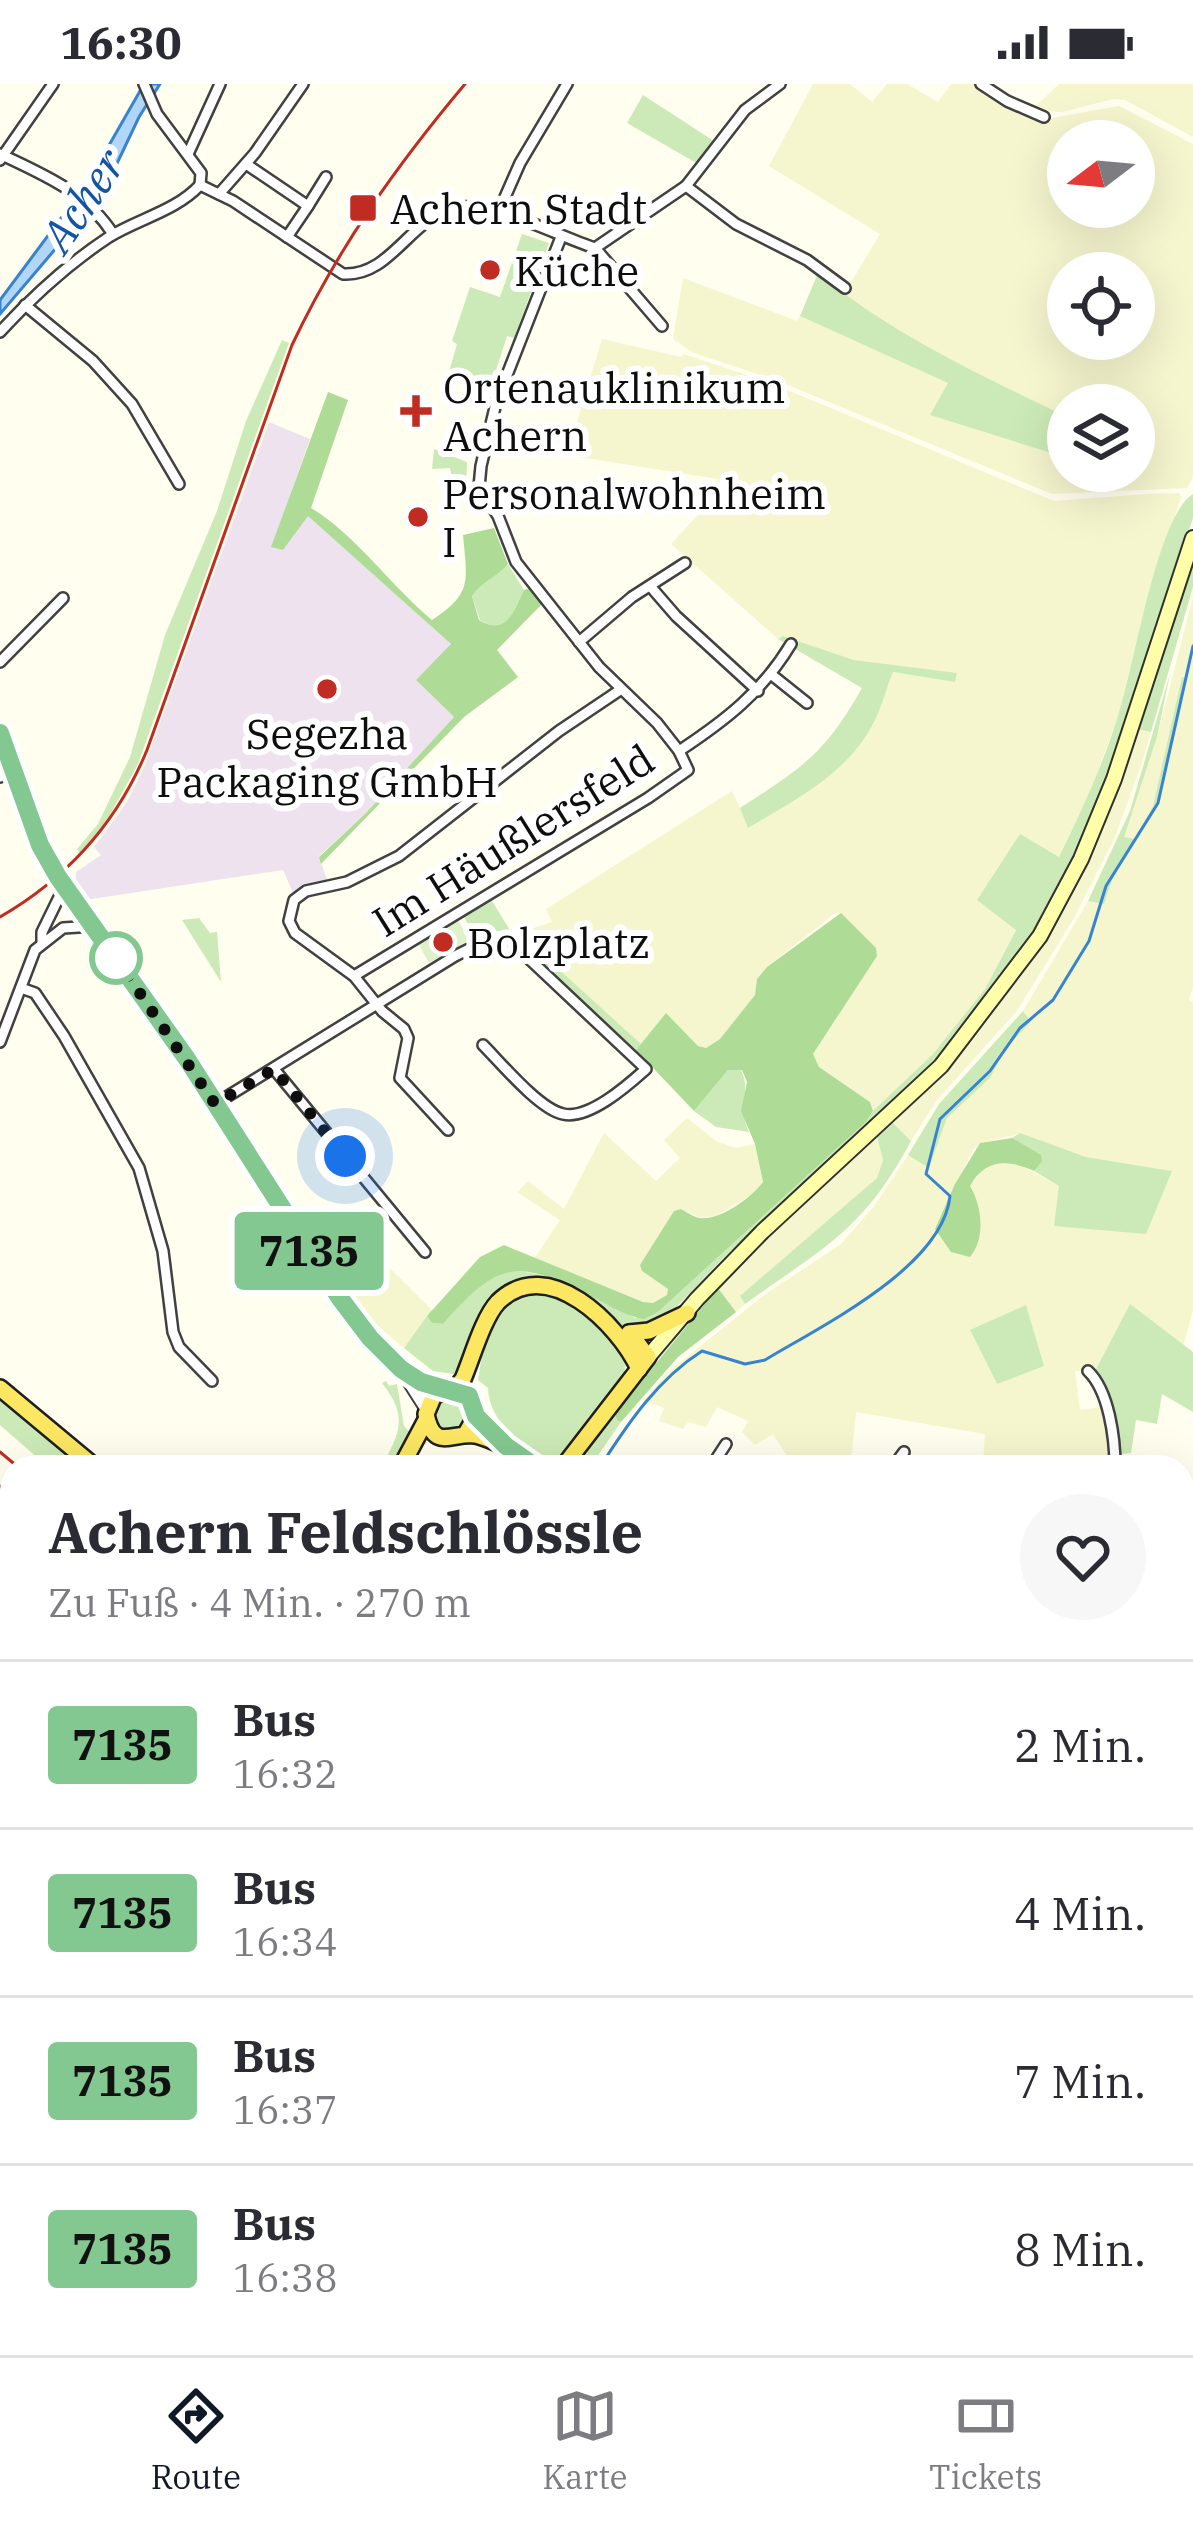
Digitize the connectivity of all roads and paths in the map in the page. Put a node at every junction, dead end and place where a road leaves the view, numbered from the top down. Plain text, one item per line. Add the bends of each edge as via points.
1 (53, 84) edge
2 (145, 84) edge
3 (220, 84) edge
4 (303, 84) edge
5 (567, 84) edge
6 (780, 84) edge
7 (981, 84) edge
8 (1044, 116) dead end
9 (188, 154) junction
10 (1, 156) edge
11 (246, 164) junction
12 (326, 177) dead end
13 (200, 185) junction
14 (686, 185) junction
15 (219, 194) junction
16 (308, 206) junction
17 (498, 213) junction
18 (113, 234) junction
19 (286, 237) junction
20 (561, 237) junction
21 (595, 248) junction
22 (845, 288) dead end
23 (25, 305) junction
24 (662, 326) dead end
25 (0, 332) edge
26 (179, 484) dead end
27 (1193, 538) edge
28 (685, 563) dead end
29 (650, 586) junction
30 (63, 598) dead end
31 (579, 642) junction
32 (791, 644) dead end
33 (0, 662) edge
34 (772, 675) junction
35 (620, 690) junction
36 (758, 691) junction
37 (807, 704) dead end
38 (0, 733) edge
39 (679, 751) junction
40 (7, 775) edge
41 (65, 885) junction
42 (94, 926) junction
43 (42, 941) junction
44 (354, 976) junction
45 (21, 988) junction
46 (377, 1001) junction
47 (0, 1042) edge
48 (483, 1045) dead end
49 (274, 1069) junction
50 (215, 1104) junction
51 (448, 1130) dead end
52 (425, 1252) dead end
53 (687, 1313) junction
54 (622, 1331) junction
55 (478, 1349) junction
56 (644, 1363) junction
57 (401, 1369) junction
58 (1088, 1371) dead end
59 (212, 1382) dead end
60 (0, 1388) edge
61 (448, 1390) junction
62 (474, 1409) junction
63 (426, 1414) junction
64 (465, 1435) junction
65 (440, 1437) junction
66 (726, 1444) dead end
67 (506, 1446) junction
68 (904, 1452) dead end
69 (81, 1455) edge
70 (408, 1455) edge
71 (416, 1455) edge
72 (519, 1455) edge
73 (572, 1455) edge
74 (719, 1455) edge
75 (902, 1455) edge
76 (1113, 1455) edge

1 - 10 street
2 - 9 street
3 - 9 street
4 - 11 street
5 - 17 street
6 - 14 street via 745,110
7 - 8 street
9 - 13 street
10 - 18 street via 75,193
11 - 15 street
11 - 16 street
12 - 16 street
13 - 15 street
13 - 18 street
14 - 21 street
14 - 22 street
15 - 19 street
16 - 19 street
17 - 19 street via 463,207 436,215 372,268 350,275
17 - 20 street
18 - 23 street
20 - 21 street
20 - 31 street via 496,403 479,487 516,562
21 - 24 street
23 - 25 street
23 - 26 street via 131,404
27 - 53 main road via 1114,779 1040,936 941,1066
28 - 29 street
29 - 31 street
29 - 36 street
30 - 33 street
31 - 35 street
32 - 34 street
34 - 36 street
34 - 37 street
35 - 39 street
35 - 44 street via 400,856 294,900 295,933
36 - 39 street
38 - 40 street
39 - 44 street, Im Häußlersfeld via 688,770 680,777
40 - 41 street
41 - 42 street
41 - 43 street
42 - 43 street via 63,928
42 - 50 street
43 - 45 street
44 - 46 street
45 - 47 street
45 - 59 street via 35,993 64,1036 139,1168 163,1251 173,1332
46 - 48 street via 478,945 508,939 646,1070 610,1099 560,1114
46 - 49 street
46 - 51 street via 408,1038 400,1078
49 - 50 street
49 - 52 street
50 - 57 street via 339,1297
53 - 54 main road via 649,1331
53 - 56 main road
54 - 55 main road via 562,1291 534,1286 495,1305
54 - 56 main road
55 - 61 main road
55 - 62 main road
56 - 73 main road
57 - 61 street
57 - 63 street
58 - 76 street via 1106,1408
60 - 69 main road
61 - 62 main road
61 - 63 main road
62 - 64 main road
62 - 67 main road
63 - 65 main road
63 - 70 main road
64 - 65 main road
64 - 67 main road
65 - 71 main road
66 - 74 street
67 - 72 main road
68 - 75 street

